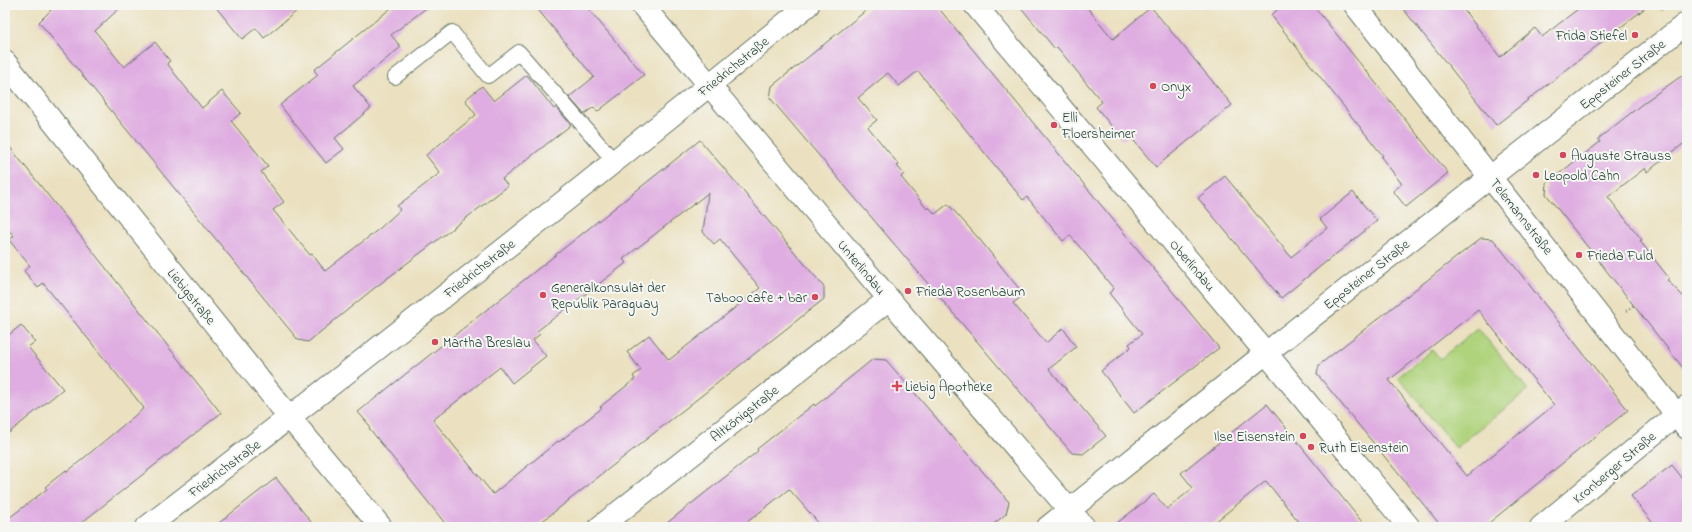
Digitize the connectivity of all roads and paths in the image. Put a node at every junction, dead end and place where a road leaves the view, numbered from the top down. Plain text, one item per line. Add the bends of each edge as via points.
1 (642, 5) edge
2 (808, 5) edge
3 (975, 5) edge
4 (1355, 5) edge
5 (1687, 23) edge
6 (5, 62) edge
7 (394, 77) dead end
8 (709, 86) junction
9 (614, 161) junction
10 (1491, 176) junction
11 (889, 299) junction
12 (1266, 352) junction
13 (1684, 416) edge
14 (290, 418) junction
15 (1070, 510) junction
16 (147, 527) edge
17 (381, 527) edge
18 (600, 527) edge
19 (1048, 527) edge
20 (1084, 527) edge
21 (1409, 527) edge
22 (1541, 527) edge

1 - 8 street, Unterlindau
2 - 8 street, Friedrichstraße
3 - 12 street, Oberlindau
4 - 10 street, Telemannstraße
5 - 10 street, Eppsteiner Straße
6 - 14 street, Liebigstraße
7 - 9 lane via 452,32 488,76 519,52
8 - 9 street, Friedrichstraße
8 - 11 street, Unterlindau
9 - 14 street, Friedrichstraße
10 - 12 street, Eppsteiner Straße
10 - 13 street, Telemannstraße
11 - 15 street, Unterlindau
11 - 18 street, Altkönigstraße
12 - 15 street, Eppsteiner Straße
12 - 21 street, Oberlindau
13 - 22 street, Kronberger Straße
14 - 16 street, Friedrichstraße
14 - 17 street, Liebigstraße
15 - 19 street, Eppsteiner Straße
15 - 20 street, Unterlindau

